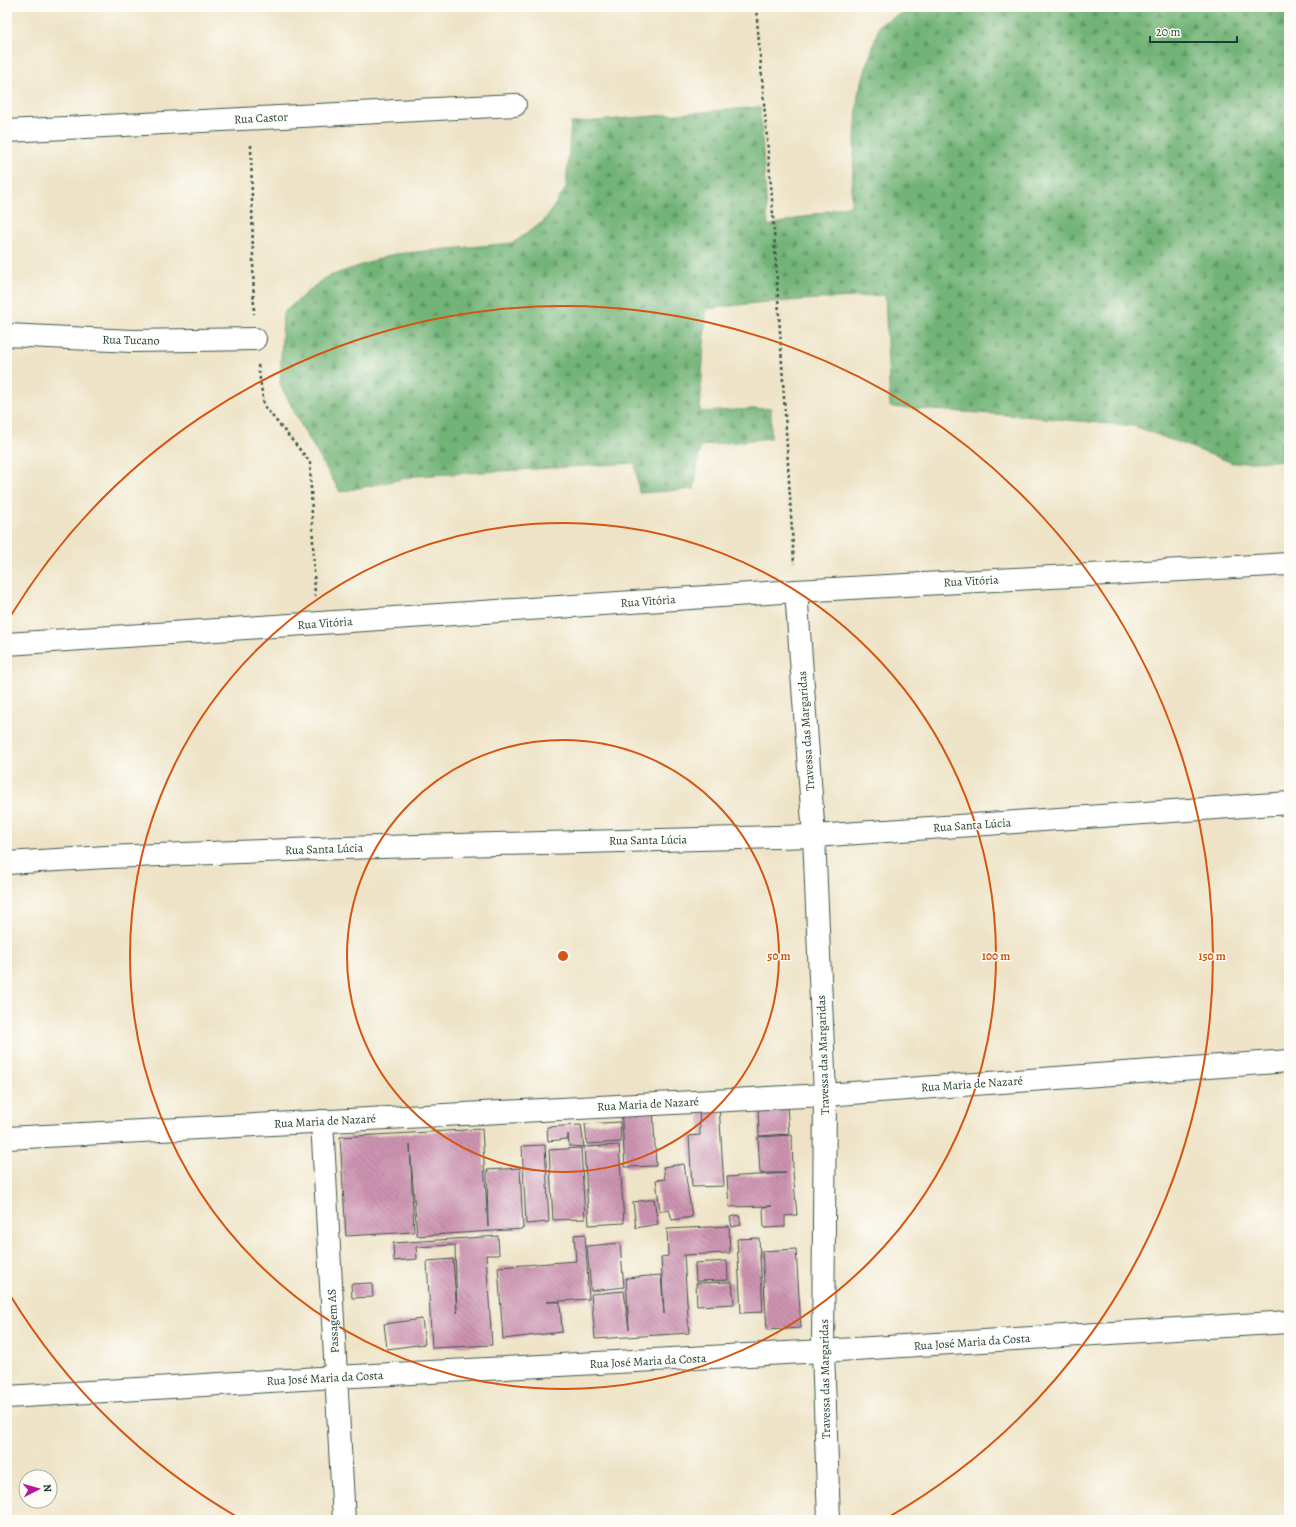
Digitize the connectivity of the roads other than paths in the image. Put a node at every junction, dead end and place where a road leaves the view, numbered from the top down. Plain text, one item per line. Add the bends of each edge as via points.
1 (515, 105) dead end
2 (7, 131) edge
3 (7, 335) edge
4 (254, 339) road end
5 (1289, 564) edge
6 (796, 591) junction
7 (7, 644) edge
8 (1289, 804) edge
9 (814, 836) junction
10 (7, 863) edge
11 (1289, 1061) edge
12 (825, 1095) junction
13 (322, 1121) junction
14 (7, 1138) edge
15 (1289, 1322) edge
16 (823, 1351) junction
17 (336, 1377) junction
18 (7, 1397) edge
19 (344, 1520) edge
20 (830, 1520) edge

1 - 2 street, Rua Castor
3 - 4 street, Rua Tucano via 132,341
5 - 6 street, Rua Vitória
6 - 7 street, Rua Vitória
6 - 9 street, Travessa das Margaridas
8 - 9 street, Rua Santa Lúcia
9 - 10 street, Rua Santa Lúcia via 343,848
9 - 12 street, Travessa das Margaridas
11 - 12 street, Rua Maria de Nazaré
12 - 13 street, Rua Maria de Nazaré
12 - 16 street, Travessa das Margaridas
13 - 14 street, Rua Maria de Nazaré
13 - 17 street, Passagem AS
15 - 16 street, Rua José Maria da Costa
16 - 17 street, Rua José Maria da Costa
16 - 20 street, Travessa das Margaridas
17 - 18 street, Rua José Maria da Costa
17 - 19 street, Passagem AS

